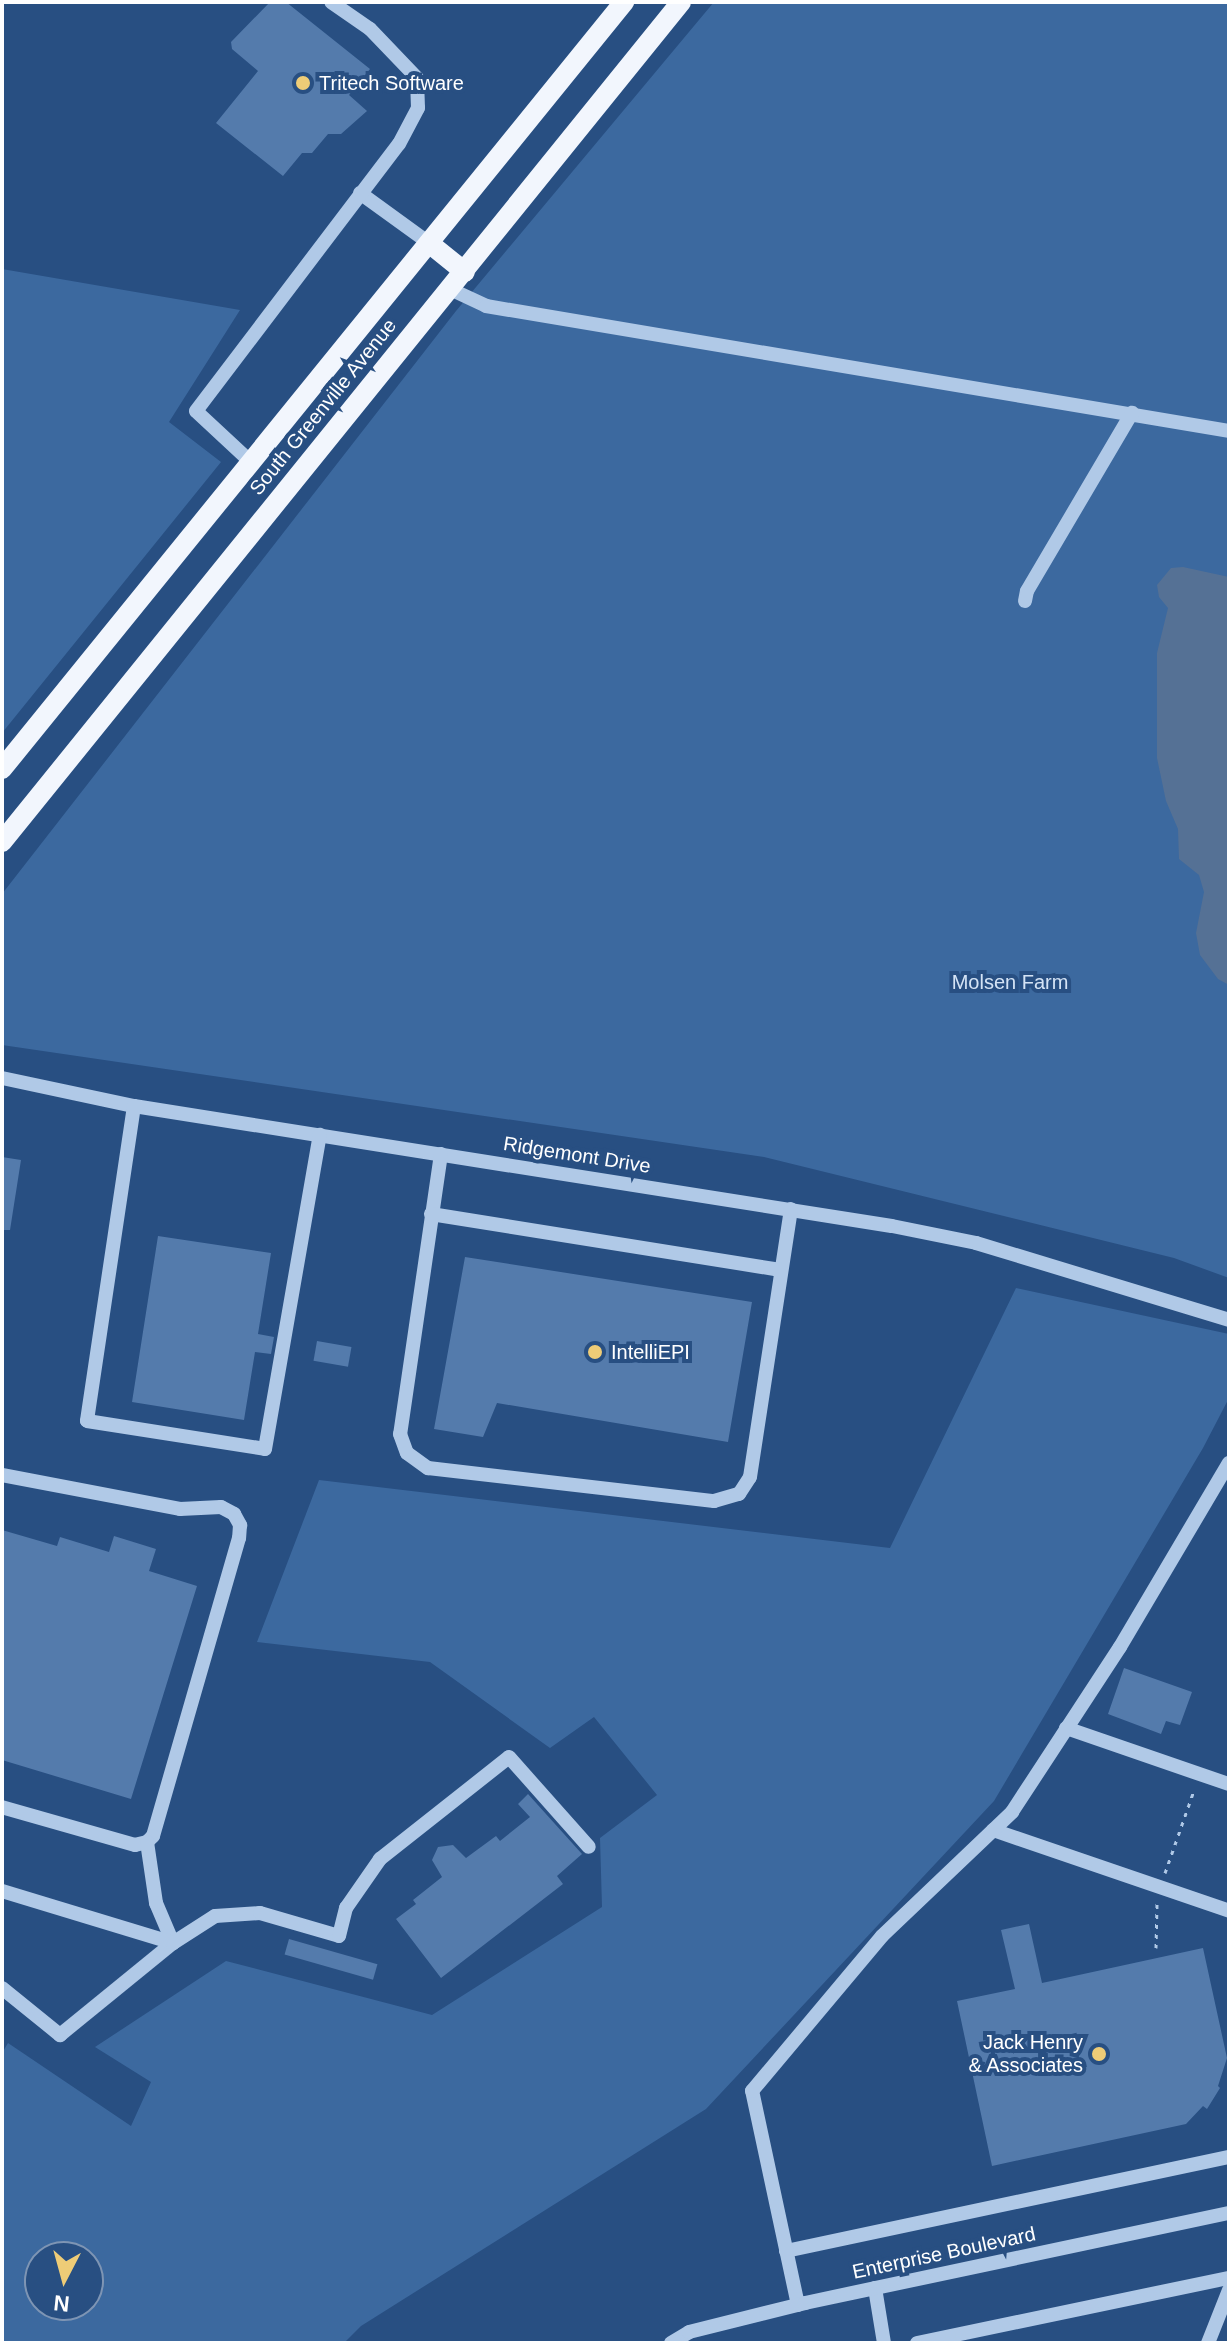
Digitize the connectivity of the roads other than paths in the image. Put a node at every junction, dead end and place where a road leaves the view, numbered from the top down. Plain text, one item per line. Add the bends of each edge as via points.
1 (331, 2) edge
2 (624, 2) edge
3 (681, 2) edge
4 (360, 193) junction
5 (429, 243) junction
6 (465, 272) junction
7 (450, 289) junction
8 (1132, 413) junction
9 (1229, 431) edge
10 (252, 463) junction
11 (1025, 601) dead end
12 (2, 769) edge
13 (2, 842) edge
14 (2, 1078) edge
15 (134, 1106) junction
16 (320, 1135) junction
17 (441, 1154) junction
18 (791, 1209) junction
19 (431, 1214) junction
20 (781, 1270) junction
21 (1229, 1320) edge
22 (1229, 1463) edge
23 (2, 1475) edge
24 (1066, 1728) junction
25 (1229, 1784) edge
26 (2, 1807) edge
27 (993, 1830) junction
28 (147, 1842) junction
29 (589, 1847) dead end
30 (2, 1891) edge
31 (1229, 1911) edge
32 (173, 1943) junction
33 (2, 1988) edge
34 (1229, 2157) edge
35 (1229, 2213) edge
36 (786, 2251) junction
37 (1229, 2278) edge
38 (875, 2288) junction
39 (1229, 2290) edge
40 (798, 2305) junction
41 (671, 2343) edge
42 (884, 2343) edge
43 (917, 2343) edge
44 (1208, 2343) edge

1 - 4 street via 370,29 417,78 418,108 399,144
2 - 5 main road, South Greenville Avenue
3 - 6 main road, South Greenville Avenue
4 - 5 street
4 - 10 street via 196,411
5 - 6 main road
5 - 10 main road, South Greenville Avenue
6 - 7 main road, South Greenville Avenue
7 - 8 street via 486,306
7 - 13 main road, South Greenville Avenue
8 - 9 street
8 - 11 street
10 - 12 main road, South Greenville Avenue
14 - 15 street, Ridgemont Drive
15 - 16 street, Ridgemont Drive
15 - 16 street via 87,1421 265,1449
16 - 17 street, Ridgemont Drive
17 - 18 street, Ridgemont Drive
17 - 19 street
18 - 20 street
18 - 21 street, Ridgemont Drive via 976,1243
19 - 20 street
19 - 20 street via 400,1434 407,1453 428,1468 714,1501 739,1494 750,1477
22 - 24 street via 1128,1635
23 - 28 street via 180,1509 221,1507 240,1525 156,1829
24 - 25 street
24 - 27 street via 1012,1812
26 - 28 street via 121,1841
27 - 31 street
27 - 36 street via 882,1936 752,2091
28 - 32 street via 156,1903
29 - 32 street via 509,1757 380,1859 346,1908 339,1936 260,1913 215,1916
30 - 32 street
32 - 33 street via 60,2035
34 - 36 street
35 - 38 street, Enterprise Boulevard
36 - 40 street
37 - 43 street
38 - 40 street, Enterprise Boulevard
38 - 42 street
39 - 44 street
40 - 41 street, Enterprise Boulevard via 689,2332

